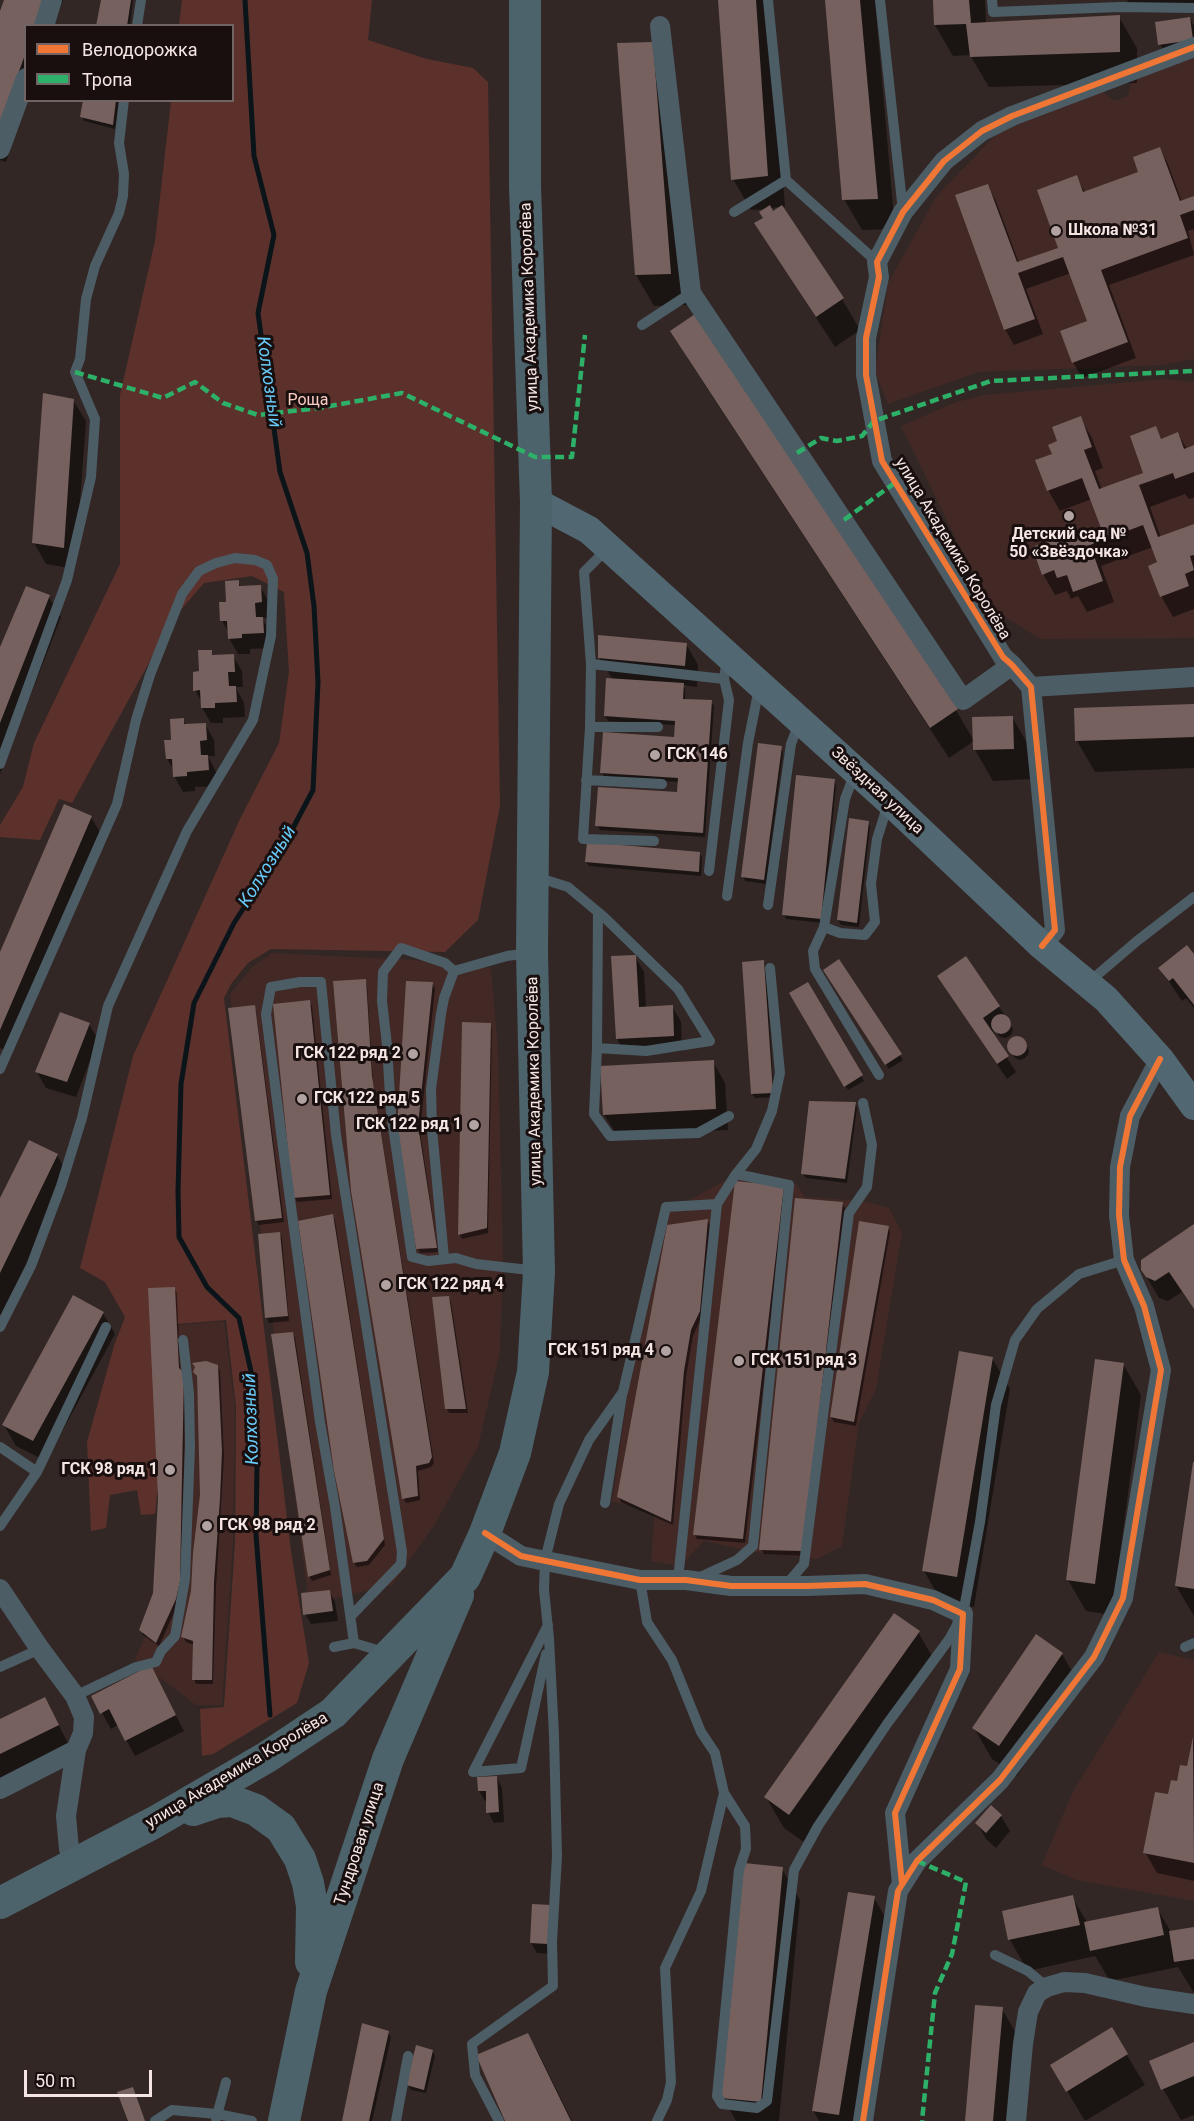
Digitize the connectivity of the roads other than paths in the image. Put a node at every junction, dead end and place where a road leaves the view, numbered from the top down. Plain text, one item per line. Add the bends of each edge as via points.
1 (52, 0) edge
2 (141, 0) edge
3 (525, 0) edge
4 (768, 0) edge
5 (880, 0) edge
6 (992, 0) edge
7 (1194, 8) edge
8 (45, 24) edge
9 (137, 24) edge
10 (660, 26) dead end
11 (1194, 47) edge
12 (24, 83) edge
13 (124, 102) edge
14 (0, 149) edge
15 (786, 180) junction
16 (734, 212) dead end
17 (903, 212) junction
18 (877, 262) junction
19 (691, 293) junction
20 (642, 325) dead end
21 (536, 502) junction
22 (609, 548) junction
23 (591, 664) junction
24 (1012, 665) junction
25 (725, 667) junction
26 (1194, 676) edge
27 (759, 684) junction
28 (1031, 687) junction
29 (800, 721) junction
30 (591, 727) junction
31 (658, 727) dead end
32 (0, 764) edge
33 (856, 771) junction
34 (586, 780) junction
35 (663, 784) dead end
36 (889, 801) junction
37 (654, 841) dead end
38 (709, 871) dead end
39 (533, 876) junction
40 (727, 896) dead end
41 (1194, 897) edge
42 (768, 905) dead end
43 (598, 912) junction
44 (824, 927) junction
45 (1042, 946) junction
46 (532, 953) junction
47 (770, 968) dead end
48 (454, 971) junction
49 (1088, 982) junction
50 (597, 1048) junction
51 (1160, 1059) junction
52 (0, 1069) edge
53 (879, 1074) dead end
54 (863, 1103) dead end
55 (1194, 1106) edge
56 (729, 1116) dead end
57 (736, 1174) junction
58 (717, 1204) junction
59 (444, 1258) junction
60 (1124, 1260) junction
61 (539, 1272) junction
62 (0, 1327) edge
63 (106, 1328) dead end
64 (183, 1340) dead end
65 (623, 1392) junction
66 (0, 1447) edge
67 (37, 1472) junction
68 (605, 1503) dead end
69 (0, 1526) edge
70 (485, 1533) junction
71 (545, 1560) junction
72 (465, 1577) junction
73 (640, 1580) junction
74 (685, 1581) junction
75 (785, 1586) junction
76 (0, 1589) edge
77 (963, 1614) junction
78 (351, 1616) junction
79 (548, 1625) junction
80 (549, 1638) junction
81 (354, 1643) junction
82 (334, 1647) dead end
83 (40, 1649) junction
84 (390, 1654) junction
85 (0, 1667) edge
86 (75, 1696) junction
87 (76, 1750) junction
88 (0, 1789) edge
89 (724, 1793) junction
90 (155, 1822) junction
91 (74, 1863) junction
92 (902, 1884) junction
93 (0, 1903) edge
94 (995, 1955) dead end
95 (1047, 1987) junction
96 (311, 1991) junction
97 (1194, 2004) edge
98 (408, 2056) dead end
99 (226, 2082) dead end
100 (216, 2118) edge
101 (155, 2121) edge
102 (252, 2121) edge
103 (284, 2121) edge
104 (396, 2121) edge
105 (499, 2121) edge
106 (657, 2121) edge
107 (863, 2121) edge
108 (1016, 2121) edge

1 - 8 street
2 - 9 lane
3 - 21 main road, улица Академика Королёва via 525,186
4 - 15 lane
5 - 17 lane
6 - 7 lane via 993,12
10 - 19 street
11 - 17 street, улица Академика Королёва via 982,131 944,161
12 - 14 street
13 - 32 lane via 119,143 123,196 86,299 80,359 75,372 95,419 91,477 67,580
15 - 16 lane
15 - 18 lane
17 - 18 street, улица Академика Королёва
18 - 24 street, улица Академика Королёва via 879,277 866,338 866,375 882,461 1003,657
19 - 20 lane
19 - 24 street via 963,699
21 - 22 street, Звёздная улица via 589,530
21 - 39 main road, улица Академика Королёва
22 - 23 lane via 584,572
22 - 25 street, Звёздная улица
23 - 25 lane
23 - 30 lane
24 - 28 street, улица Академика Королёва
25 - 27 street, Звёздная улица
25 - 38 lane via 729,700
26 - 28 street
27 - 29 street, Звёздная улица
27 - 40 lane
28 - 45 street via 1055,930
29 - 33 street, Звёздная улица
29 - 42 lane via 791,744
30 - 31 lane
30 - 34 lane
33 - 36 street, Звёздная улица
33 - 44 lane via 845,799
34 - 35 lane
34 - 37 lane via 583,838
36 - 44 lane via 877,839 872,884 875,922 864,935
36 - 45 street, Звёздная улица
39 - 43 lane via 568,887
39 - 46 main road, улица Академика Королёва
41 - 49 lane
43 - 50 lane
43 - 50 lane via 678,989 710,1041 646,1051
44 - 53 lane via 813,951 815,969
45 - 49 street, Звёздная улица
46 - 48 lane
46 - 61 main road, улица Академика Королёва
47 - 57 lane via 780,1072 772,1111 756,1149
48 - 59 lane via 442,1006 431,1089
48 - 59 lane via 445,963 401,948 382,972 391,1113 412,1257 428,1261
49 - 51 street, Звёздная улица
50 - 56 lane via 594,1114 610,1136 698,1133
51 - 55 street, Звёздная улица
51 - 60 street via 1130,1116 1120,1167 1119,1215
52 - 62 lane via 117,804 150,675 182,594 199,571 216,563 235,558 267,565 273,579 271,636 253,720 187,831 108,1006 82,1118 61,1186 31,1266
54 - 75 lane via 872,1145 867,1187 849,1213 804,1564
57 - 58 lane
57 - 74 lane via 789,1185 753,1546 737,1560
58 - 65 lane via 666,1207
58 - 74 lane
59 - 61 lane
60 - 77 lane via 1079,1274 1037,1309 1014,1340 996,1405
60 - 92 street via 1144,1306 1161,1370 1123,1598 1094,1657 1000,1780 917,1861
61 - 70 main road, улица Академика Королёва via 533,1372 515,1453
63 - 67 lane
64 - 86 lane via 190,1446 185,1579 175,1636 156,1662 136,1667
65 - 68 lane
65 - 71 lane via 589,1440 559,1504
66 - 67 lane
67 - 69 lane
70 - 71 street via 521,1556
70 - 72 main road, улица Академика Королёва
71 - 73 street
71 - 79 lane
72 - 84 main road, улица Академика Королёва
72 - 96 main road, Тундровая улица via 388,1759
73 - 74 street
73 - 89 lane via 647,1622 672,1660 701,1732 715,1753
74 - 75 street
75 - 77 street via 865,1584 933,1600
76 - 83 street
77 - 89 lane via 818,1826 794,1870 767,2102 757,2108 722,2104 717,2096 739,1870 746,1849 746,1826
77 - 92 street via 960,1669 895,1813
78 - 78 lane via 320,1422 266,1014 270,987 300,982 321,982 336,1135 402,1552 401,1564
78 - 81 lane
79 - 80 lane
79 - 80 lane via 473,1772 521,1768
80 - 105 lane via 556,1856 553,1986 472,2044 475,2075
81 - 82 lane
81 - 84 lane
83 - 85 lane
83 - 86 street
84 - 90 main road, улица Академика Королёва via 333,1713 267,1757
86 - 87 street via 84,1726
87 - 88 street
87 - 91 street via 66,1816
89 - 106 lane via 701,1891 665,1968 671,2082
90 - 91 main road, улица Академика Королёва
90 - 96 main road via 232,1801 256,1809 281,1828 300,1859 312,1906
91 - 93 main road, улица Академика Королёва
92 - 107 street
94 - 95 lane via 1029,1971
95 - 97 street via 1064,1982 1085,1983
95 - 108 street via 1037,1993 1028,2012
96 - 103 main road, Тундровая улица
98 - 104 lane
99 - 100 lane
100 - 101 lane via 172,2110
100 - 102 lane

